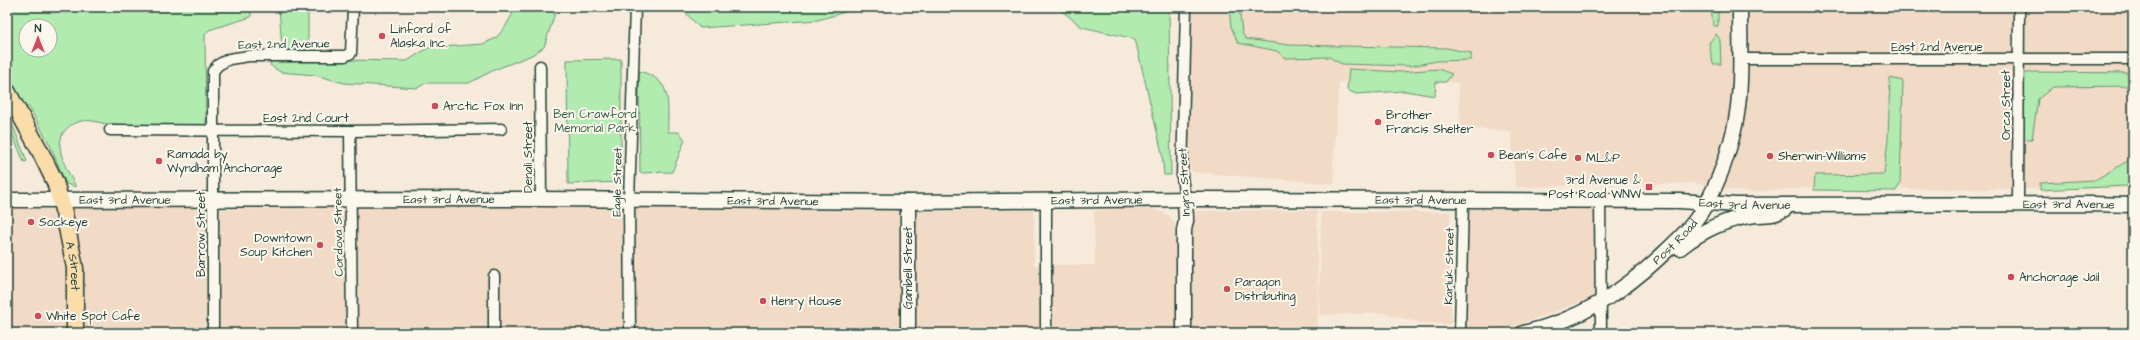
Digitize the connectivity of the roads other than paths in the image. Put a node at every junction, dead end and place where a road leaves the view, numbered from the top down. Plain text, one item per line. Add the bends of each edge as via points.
1 (353, 7) edge
2 (635, 7) edge
3 (1186, 7) edge
4 (1740, 7) edge
5 (2019, 7) edge
6 (1740, 59) junction
7 (2133, 59) edge
8 (2019, 60) junction
9 (218, 65) joint
10 (540, 66) dead end
11 (7, 91) edge
12 (501, 129) dead end
13 (110, 130) dead end
14 (213, 131) junction
15 (350, 131) junction
16 (214, 199) junction
17 (541, 199) junction
18 (7, 200) edge
19 (60, 200) junction
20 (350, 200) junction
21 (1150, 200) junction
22 (1185, 200) junction
23 (1463, 200) junction
24 (1600, 200) junction
25 (629, 201) junction
26 (1046, 201) junction
27 (908, 202) junction
28 (1707, 203) junction
29 (2018, 204) junction
30 (1792, 205) junction
31 (2133, 205) edge
32 (1184, 230) junction
33 (494, 276) dead end
34 (1601, 303) junction
35 (75, 333) edge
36 (213, 333) edge
37 (352, 333) edge
38 (494, 333) edge
39 (630, 333) edge
40 (908, 333) edge
41 (1046, 333) edge
42 (1184, 333) edge
43 (1460, 333) edge
44 (1523, 333) edge
45 (1601, 333) edge

1 - 9 street, East 2nd Avenue via 351,53 345,56 249,56 229,59
2 - 25 street, Eagle Street
3 - 22 street, Ingra Street via 1182,177
4 - 6 main road, Post Road
5 - 8 street, Orca Street
6 - 8 street, East 2nd Avenue
6 - 28 main road, Post Road via 1738,106 1734,129
7 - 8 street, East 2nd Avenue
8 - 29 street, Orca Street
9 - 14 street, Barrow Street via 214,71
10 - 17 street, Denali Street
11 - 19 main road, A Street via 40,151 55,182
12 - 15 street, East 2nd Court
13 - 14 street, East 2nd Court
14 - 15 street, East 2nd Court
14 - 16 street, Barrow Street
15 - 20 street, Cordova Street
16 - 19 main road, East 3rd Avenue
16 - 20 main road, East 3rd Avenue
16 - 36 street, Barrow Street
17 - 20 main road, East 3rd Avenue
17 - 25 main road, East 3rd Avenue
18 - 19 main road, East 3rd Avenue
19 - 35 main road, A Street via 75,268
20 - 37 street, Cordova Street
21 - 22 main road, East 3rd Avenue
21 - 26 main road, East 3rd Avenue
21 - 32 main road via 1160,206 1174,206 1178,209
22 - 23 main road, East 3rd Avenue
22 - 32 main road, Ingra Street
23 - 24 main road, East 3rd Avenue
23 - 43 street, Karluk Street
24 - 28 main road, East 3rd Avenue
24 - 34 street
25 - 27 main road, East 3rd Avenue
25 - 39 street, Eagle Street
26 - 27 main road, East 3rd Avenue
26 - 41 street
27 - 40 main road, Gambell Street
28 - 30 main road, East 3rd Avenue
28 - 34 main road, Post Road via 1686,232 1637,279
29 - 30 main road, East 3rd Avenue
29 - 31 main road, East 3rd Avenue
30 - 34 main road via 1775,215 1756,215 1728,221 1704,231 1638,283
32 - 42 main road, Ingra Street
33 - 38 street
34 - 44 main road, Post Road via 1577,316
34 - 45 street

